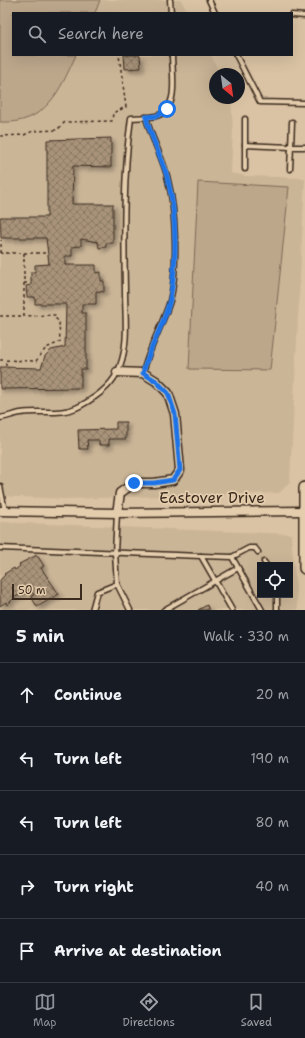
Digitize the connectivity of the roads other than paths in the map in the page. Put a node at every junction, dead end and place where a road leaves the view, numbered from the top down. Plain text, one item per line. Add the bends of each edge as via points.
1 (170, 0) edge
2 (209, 0) edge
3 (172, 12) edge
4 (215, 12) edge
5 (293, 15) edge
6 (305, 16) edge
7 (172, 56) edge
8 (237, 56) edge
9 (305, 103) edge
10 (146, 117) junction
11 (245, 119) dead end
12 (292, 122) dead end
13 (245, 145) junction
14 (291, 147) junction
15 (305, 147) edge
16 (245, 169) dead end
17 (290, 169) dead end
18 (117, 372) junction
19 (143, 373) junction
20 (0, 418) edge
21 (0, 486) edge
22 (305, 488) edge
23 (3, 511) edge
24 (304, 511) edge
25 (117, 512) junction
26 (0, 548) edge
27 (258, 552) dead end
28 (114, 553) junction
29 (201, 556) junction
30 (232, 557) junction
31 (238, 568) junction
32 (305, 568) edge
33 (215, 581) junction
34 (117, 584) junction
35 (277, 598) edge
36 (92, 610) edge
37 (130, 610) edge
38 (164, 610) edge
39 (232, 610) edge
40 (262, 610) edge
41 (278, 610) edge

1 - 3 lane
2 - 4 lane
5 - 6 lane
7 - 10 lane via 172,100 167,109 157,116
8 - 9 lane via 260,102
10 - 18 lane via 131,118 127,147 126,340
10 - 19 lane via 168,179 174,224 174,275 170,300 146,358
11 - 13 lane
12 - 14 lane
13 - 14 lane
13 - 16 lane
14 - 15 lane
14 - 17 lane
18 - 19 street
18 - 20 lane via 112,382 99,395 79,407 60,412 21,413
19 - 25 street via 168,393 175,414 180,470 173,480 134,483 120,493
21 - 23 lane
22 - 24 street
23 - 25 street, Eastover Drive
24 - 25 street, Eastover Drive
24 - 32 street
25 - 28 lane
26 - 28 lane
27 - 30 lane via 256,548 249,548
28 - 29 lane
28 - 34 lane
29 - 30 lane
29 - 33 lane
30 - 31 lane
31 - 33 lane
31 - 40 lane
33 - 38 lane
33 - 39 lane
34 - 36 lane via 97,592
34 - 37 lane
35 - 41 lane

